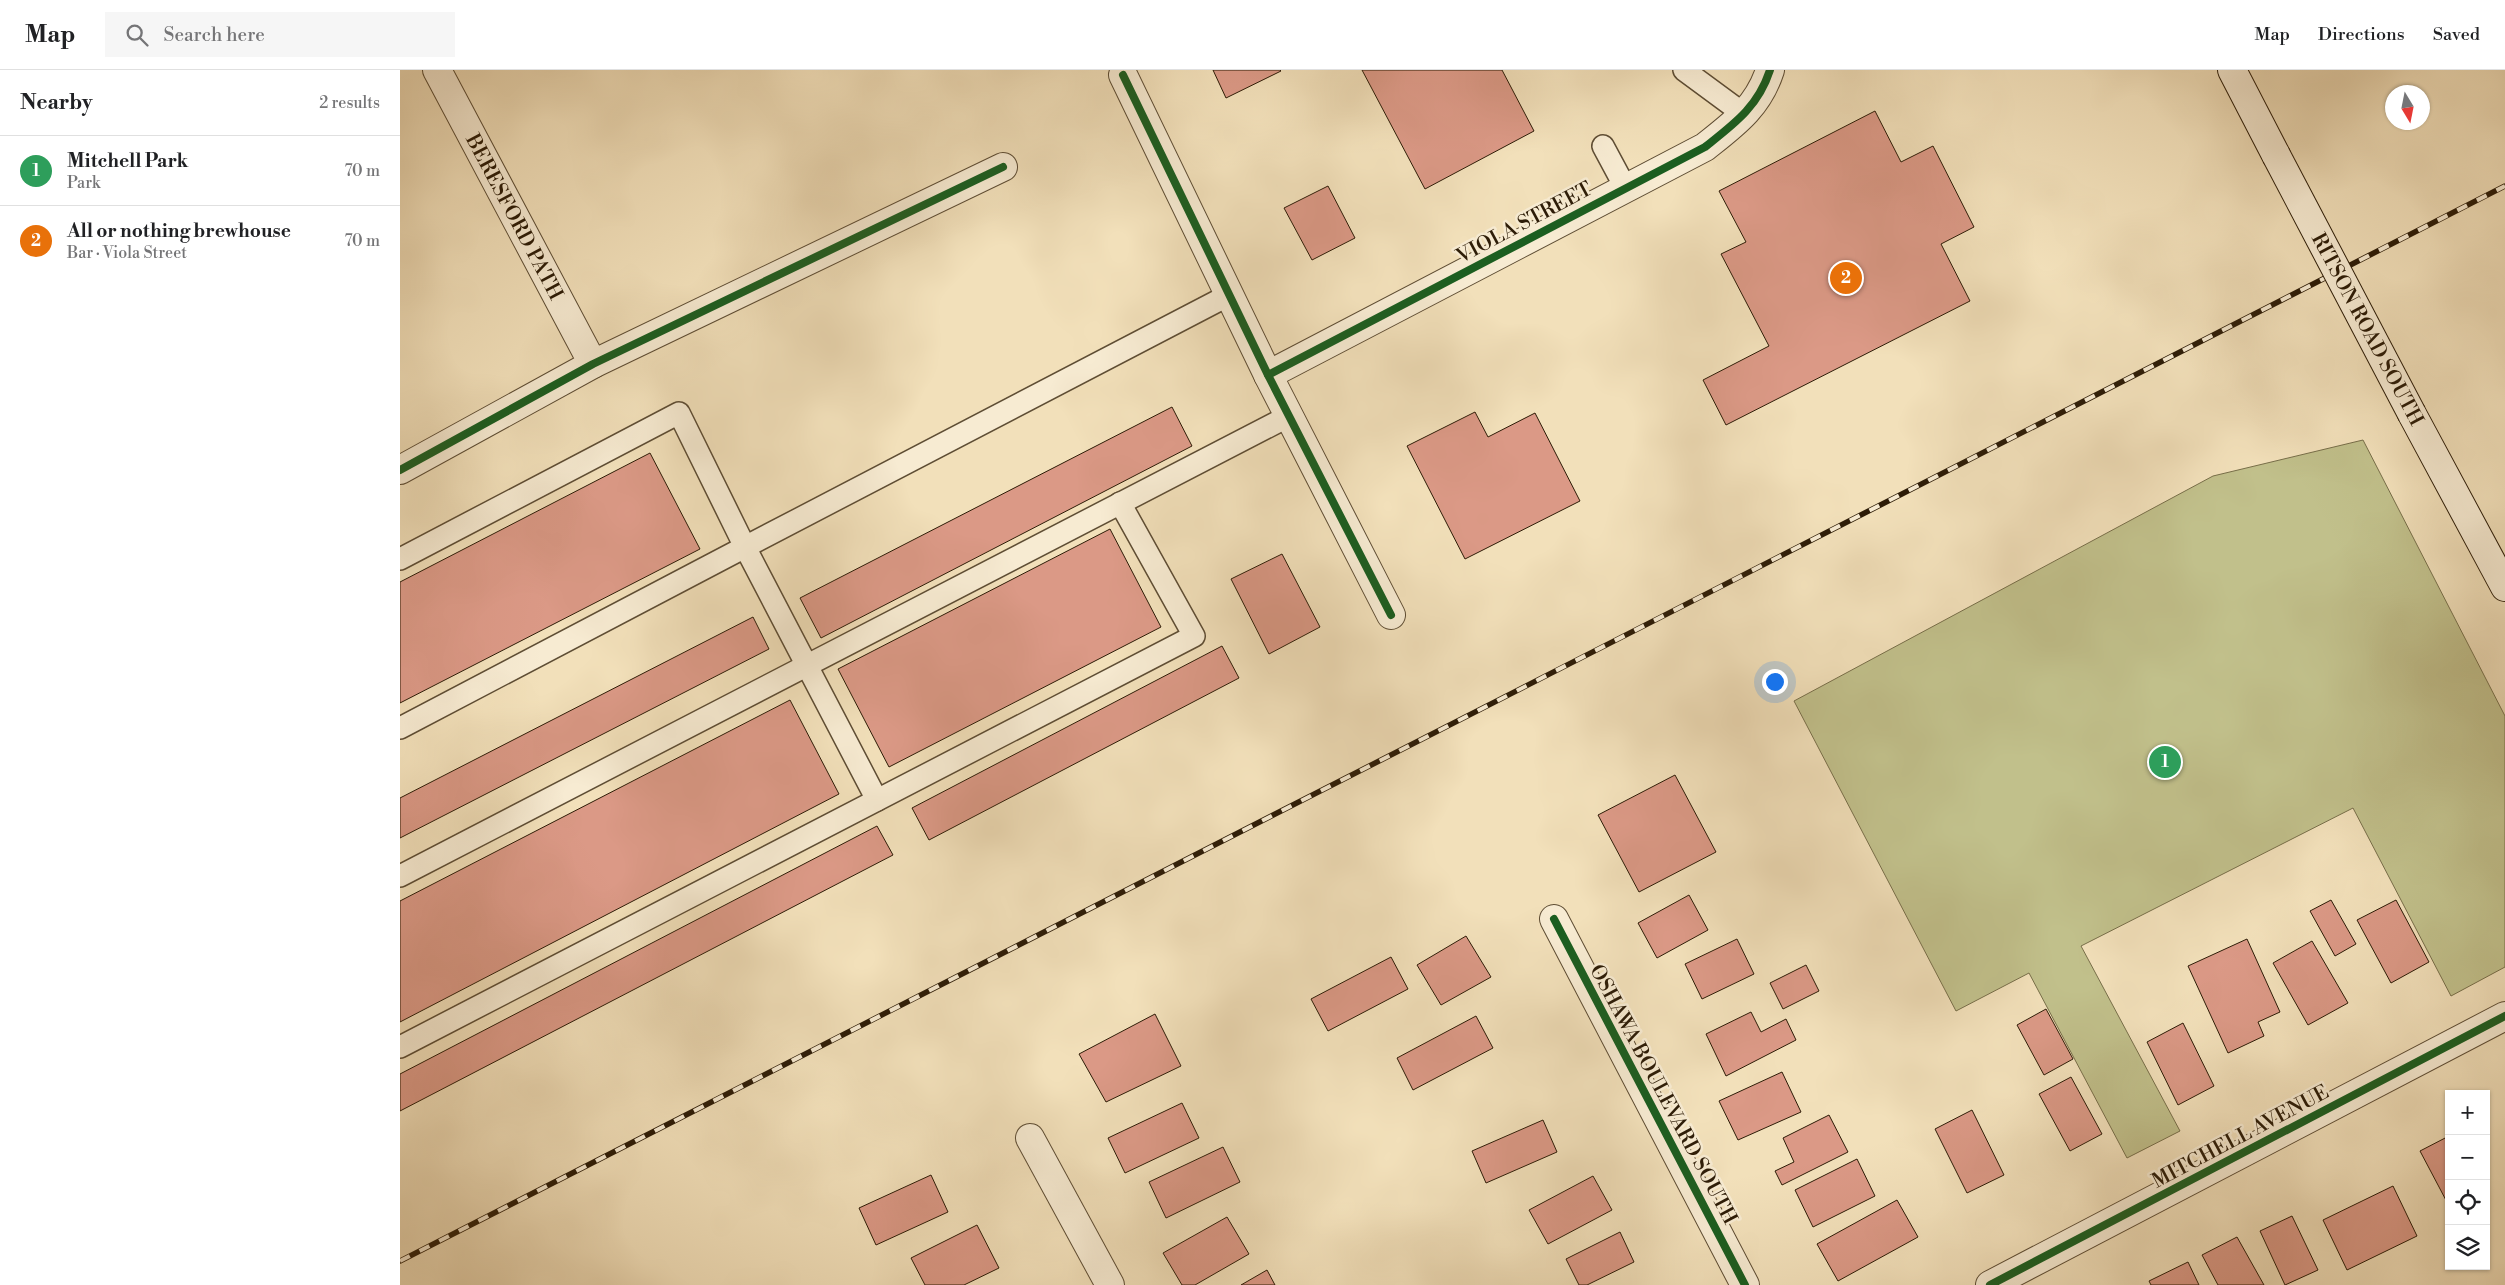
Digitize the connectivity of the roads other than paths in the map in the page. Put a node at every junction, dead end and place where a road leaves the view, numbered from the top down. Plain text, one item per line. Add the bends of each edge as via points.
1 (437, 70) edge
2 (1684, 70) edge
3 (1770, 70) edge
4 (2232, 70) edge
5 (1123, 75) dead end
6 (1745, 115) junction
7 (1603, 146) dead end
8 (1003, 167) dead end
9 (1625, 188) junction
10 (1229, 295) junction
11 (592, 364) junction
12 (1268, 376) junction
13 (1289, 416) junction
14 (400, 470) edge
15 (1120, 503) junction
16 (745, 547) junction
17 (400, 559) edge
18 (2505, 587) edge
19 (1391, 615) dead end
20 (807, 665) junction
21 (400, 728) edge
22 (877, 800) junction
23 (400, 876) edge
24 (1554, 919) dead end
25 (2505, 1016) edge
26 (400, 1046) edge
27 (1030, 1138) dead end
28 (1110, 1285) edge
29 (1745, 1285) edge
30 (1990, 1285) edge

1 - 11 street, BERESFORD PATH
2 - 6 lane
3 - 6 street, VIOLA STREET via 1764,86
4 - 18 street, RITSON ROAD SOUTH, bridge
5 - 10 street
6 - 9 street, VIOLA STREET via 1705,147
7 - 9 lane
8 - 11 street
9 - 12 street, VIOLA STREET
10 - 12 street
10 - 16 lane
11 - 14 street
12 - 13 street
13 - 15 lane
13 - 19 street
15 - 20 lane
15 - 22 lane via 1194,636
16 - 17 lane via 679,413
16 - 20 lane
16 - 21 lane
20 - 22 lane
20 - 23 lane
22 - 26 lane
24 - 29 street, OSHAWA BOULEVARD SOUTH
25 - 30 street, MITCHELL AVENUE
27 - 28 street

